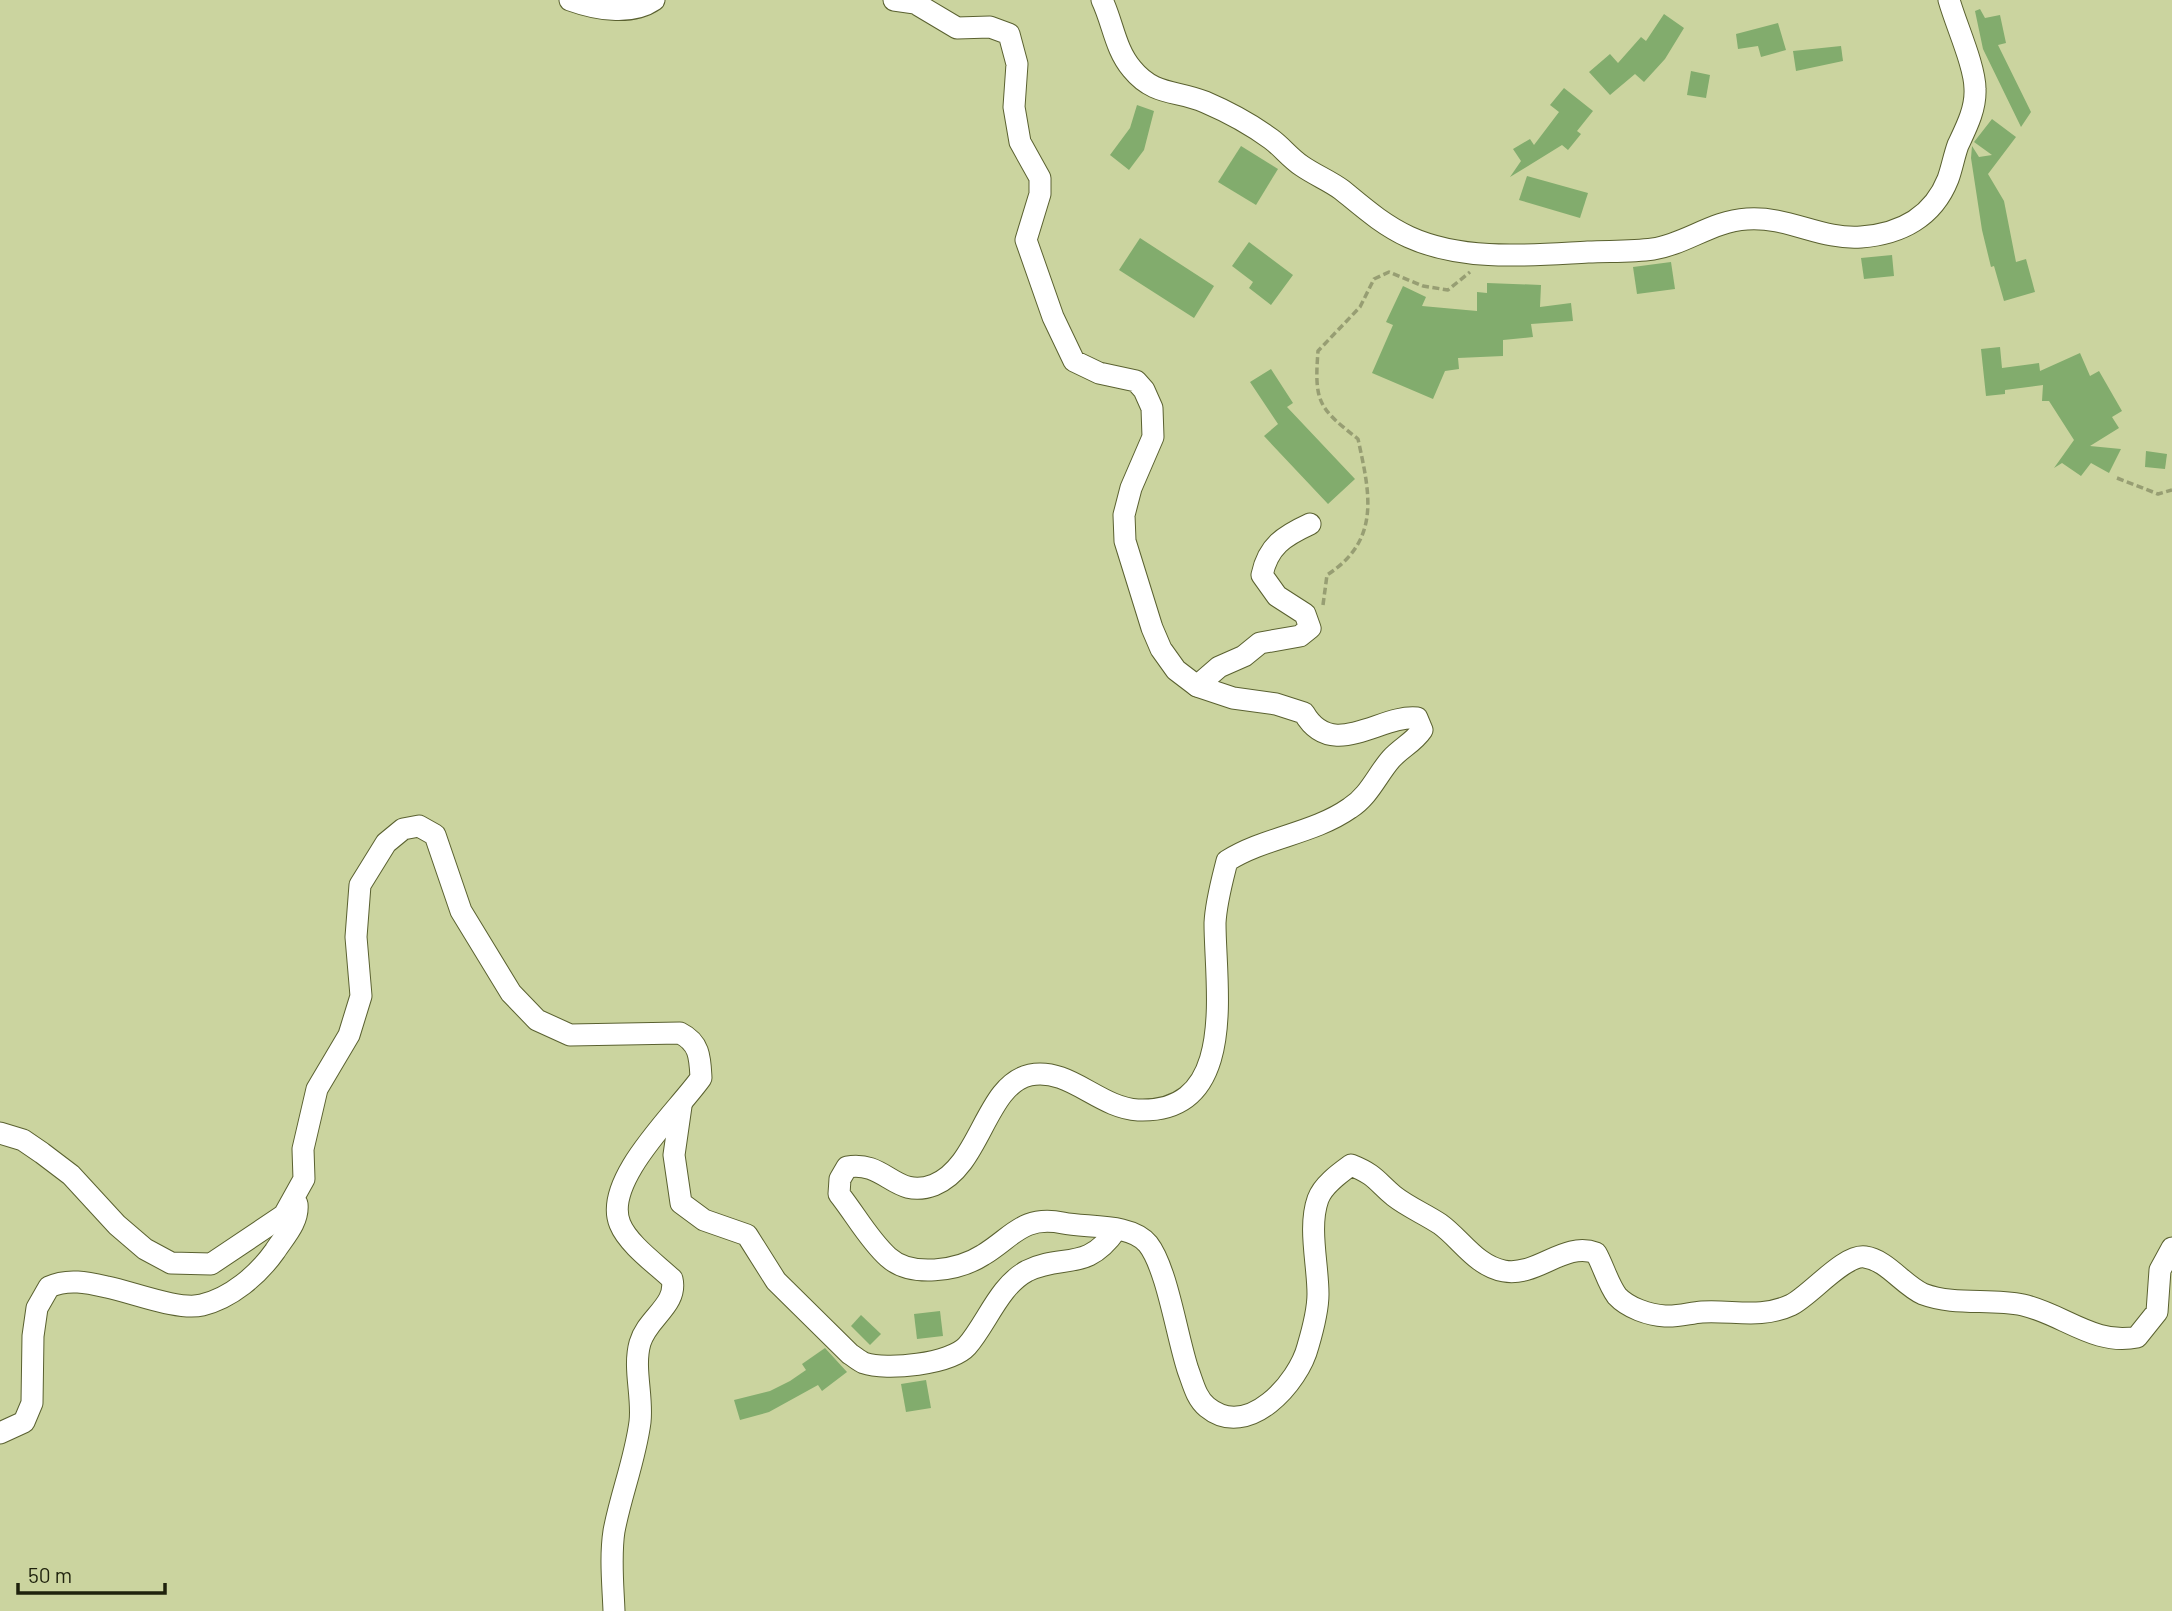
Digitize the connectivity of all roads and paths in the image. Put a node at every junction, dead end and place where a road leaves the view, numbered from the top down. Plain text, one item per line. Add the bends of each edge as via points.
1 (570, 0) edge
2 (654, 0) edge
3 (894, 0) edge
4 (1102, 0) edge
5 (1949, 0) edge
6 (1483, 253) junction
7 (2117, 478) dead end
8 (2172, 489) edge
9 (1310, 524) dead end
10 (1310, 628) junction
11 (1197, 686) junction
12 (681, 1106) junction
13 (0, 1133) edge
14 (296, 1195) junction
15 (1116, 1230) junction
16 (2172, 1248) edge
17 (0, 1433) edge
18 (614, 1611) edge

1 - 2 street via 627,10
3 - 11 street via 915,3 957,29 990,27 1009,34 1017,64 1014,107 1020,142 1040,178 1040,194 1026,240 1052,317 1074,361 1099,373 1136,381 1152,408 1153,437 1131,488 1124,515 1125,541 1161,649 1176,670
4 - 6 street via 1119,49 1149,86 1222,110 1272,140 1384,224 1411,238
5 - 6 street via 1974,72 1976,92 1947,180 1926,213 1912,225 1888,233 1827,237 1790,222 1748,219 1700,230 1655,249 1560,256
6 - 10 path via 1467,276 1448,290 1423,286 1390,272 1374,279 1360,307 1318,351 1319,398 1330,418 1358,439 1369,501 1361,542 1327,575 1323,607
7 - 8 path via 2158,494
9 - 10 street via 1280,540 1266,555 1262,575 1277,596 1305,614
10 - 11 street via 1300,636 1260,643
11 - 15 street via 1304,713 1308,721 1329,733 1353,735 1404,716 1417,718 1422,730 1350,808 1227,861 1215,920 1216,1044 1191,1095 1165,1108 1136,1110 1049,1074 1027,1076 997,1103 974,1148 937,1184 915,1191 862,1165 847,1167 840,1179 839,1194 888,1257 905,1268 931,1270 968,1262 1035,1223
12 - 14 street via 701,1079 699,1052 689,1038 666,1032 570,1034 537,1020 511,992 461,911 435,835 419,826 403,829 386,843 360,885 356,937 361,996 349,1035 317,1088 303,1149 304,1179
12 - 15 street via 674,1155 681,1203 704,1220 747,1235 776,1281 864,1363 914,1365 965,1349 1013,1281 1028,1270 1103,1249
12 - 18 street via 644,1149 621,1187 615,1210 621,1227 672,1279 674,1288 640,1342 635,1457 614,1532
13 - 14 street via 23,1140 71,1175 145,1249 171,1263 196,1266 225,1257 284,1215
14 - 17 street via 294,1222 270,1258 232,1293 201,1306 93,1283 50,1287 37,1308 32,1403 24,1422
15 - 16 street via 1135,1233 1148,1244 1163,1271 1194,1390 1208,1408 1227,1416 1261,1410 1292,1381 1306,1356 1318,1296 1318,1198 1335,1176 1351,1165 1372,1173 1392,1195 1441,1224 1482,1261 1504,1271 1524,1270 1585,1248 1596,1252 1617,1296 1637,1310 1666,1316 1702,1312 1763,1315 1792,1305 1863,1256 1923,1294 1952,1301 2025,1305 2104,1339 2124,1340 2137,1338 2157,1312 2160,1270

